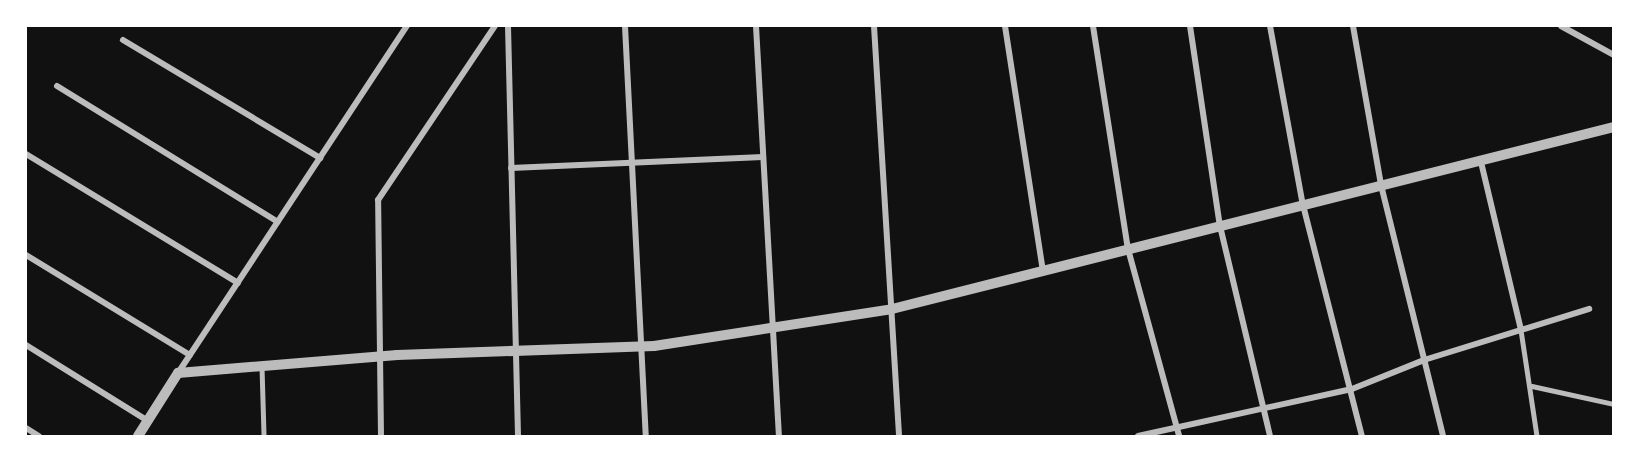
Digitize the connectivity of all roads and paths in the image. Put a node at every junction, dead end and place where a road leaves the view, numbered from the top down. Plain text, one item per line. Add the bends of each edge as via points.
1 (407, 26) edge
2 (495, 26) edge
3 (508, 26) edge
4 (625, 26) edge
5 (756, 26) edge
6 (874, 26) edge
7 (1005, 26) edge
8 (1093, 26) edge
9 (1190, 26) edge
10 (1270, 26) edge
11 (1353, 26) edge
12 (1561, 26) edge
13 (123, 40) dead end
14 (1614, 55) edge
15 (57, 86) dead end
16 (1614, 127) edge
17 (26, 154) edge
18 (763, 157) junction
19 (320, 158) junction
20 (1481, 162) junction
21 (632, 163) junction
22 (511, 168) junction
23 (1381, 185) junction
24 (1303, 205) junction
25 (278, 222) junction
26 (1220, 226) junction
27 (1128, 249) junction
28 (26, 255) edge
29 (1043, 271) junction
30 (238, 283) junction
31 (892, 309) junction
32 (1589, 309) dead end
33 (773, 327) junction
34 (1521, 330) junction
35 (26, 345) edge
36 (642, 346) junction
37 (515, 351) junction
38 (190, 355) junction
39 (380, 357) junction
40 (1424, 360) junction
41 (262, 366) junction
42 (178, 373) junction
43 (1532, 386) junction
44 (1352, 389) junction
45 (1614, 404) edge
46 (1263, 406) junction
47 (148, 421) junction
48 (1177, 427) junction
49 (26, 428) edge
50 (39, 436) edge
51 (138, 436) edge
52 (264, 436) edge
53 (381, 436) edge
54 (518, 436) edge
55 (646, 436) edge
56 (779, 436) edge
57 (899, 436) edge
58 (1138, 436) edge
59 (1179, 436) edge
60 (1270, 436) edge
61 (1362, 436) edge
62 (1443, 436) edge
63 (1537, 436) edge

1 - 19 street
2 - 39 street via 378,200
3 - 22 street
4 - 21 street
5 - 18 street
6 - 31 street
7 - 29 street
8 - 27 street
9 - 26 street
10 - 24 street
11 - 23 street
12 - 14 street
13 - 19 street
15 - 25 street
16 - 20 street
17 - 30 street
18 - 21 street
18 - 33 street
19 - 25 street
20 - 23 street
20 - 34 street
21 - 22 street
21 - 36 street
22 - 37 street
23 - 24 street
23 - 40 street
24 - 26 street
24 - 44 street
25 - 30 street
26 - 27 street
26 - 46 street
27 - 29 street
27 - 48 street
28 - 38 street
29 - 31 street
30 - 38 street
31 - 33 street
31 - 57 street
32 - 34 street
33 - 36 street
33 - 56 street
34 - 40 street
34 - 43 lane
35 - 47 street
36 - 37 street
36 - 55 street
37 - 39 street
37 - 54 street
38 - 42 street
39 - 41 street
39 - 53 street
40 - 44 street
40 - 62 street
41 - 42 street
41 - 52 lane
42 - 47 street
43 - 45 lane
43 - 63 lane
44 - 46 street
44 - 61 street
46 - 48 street
46 - 60 street
47 - 51 street
48 - 58 street
48 - 59 street
49 - 50 street

